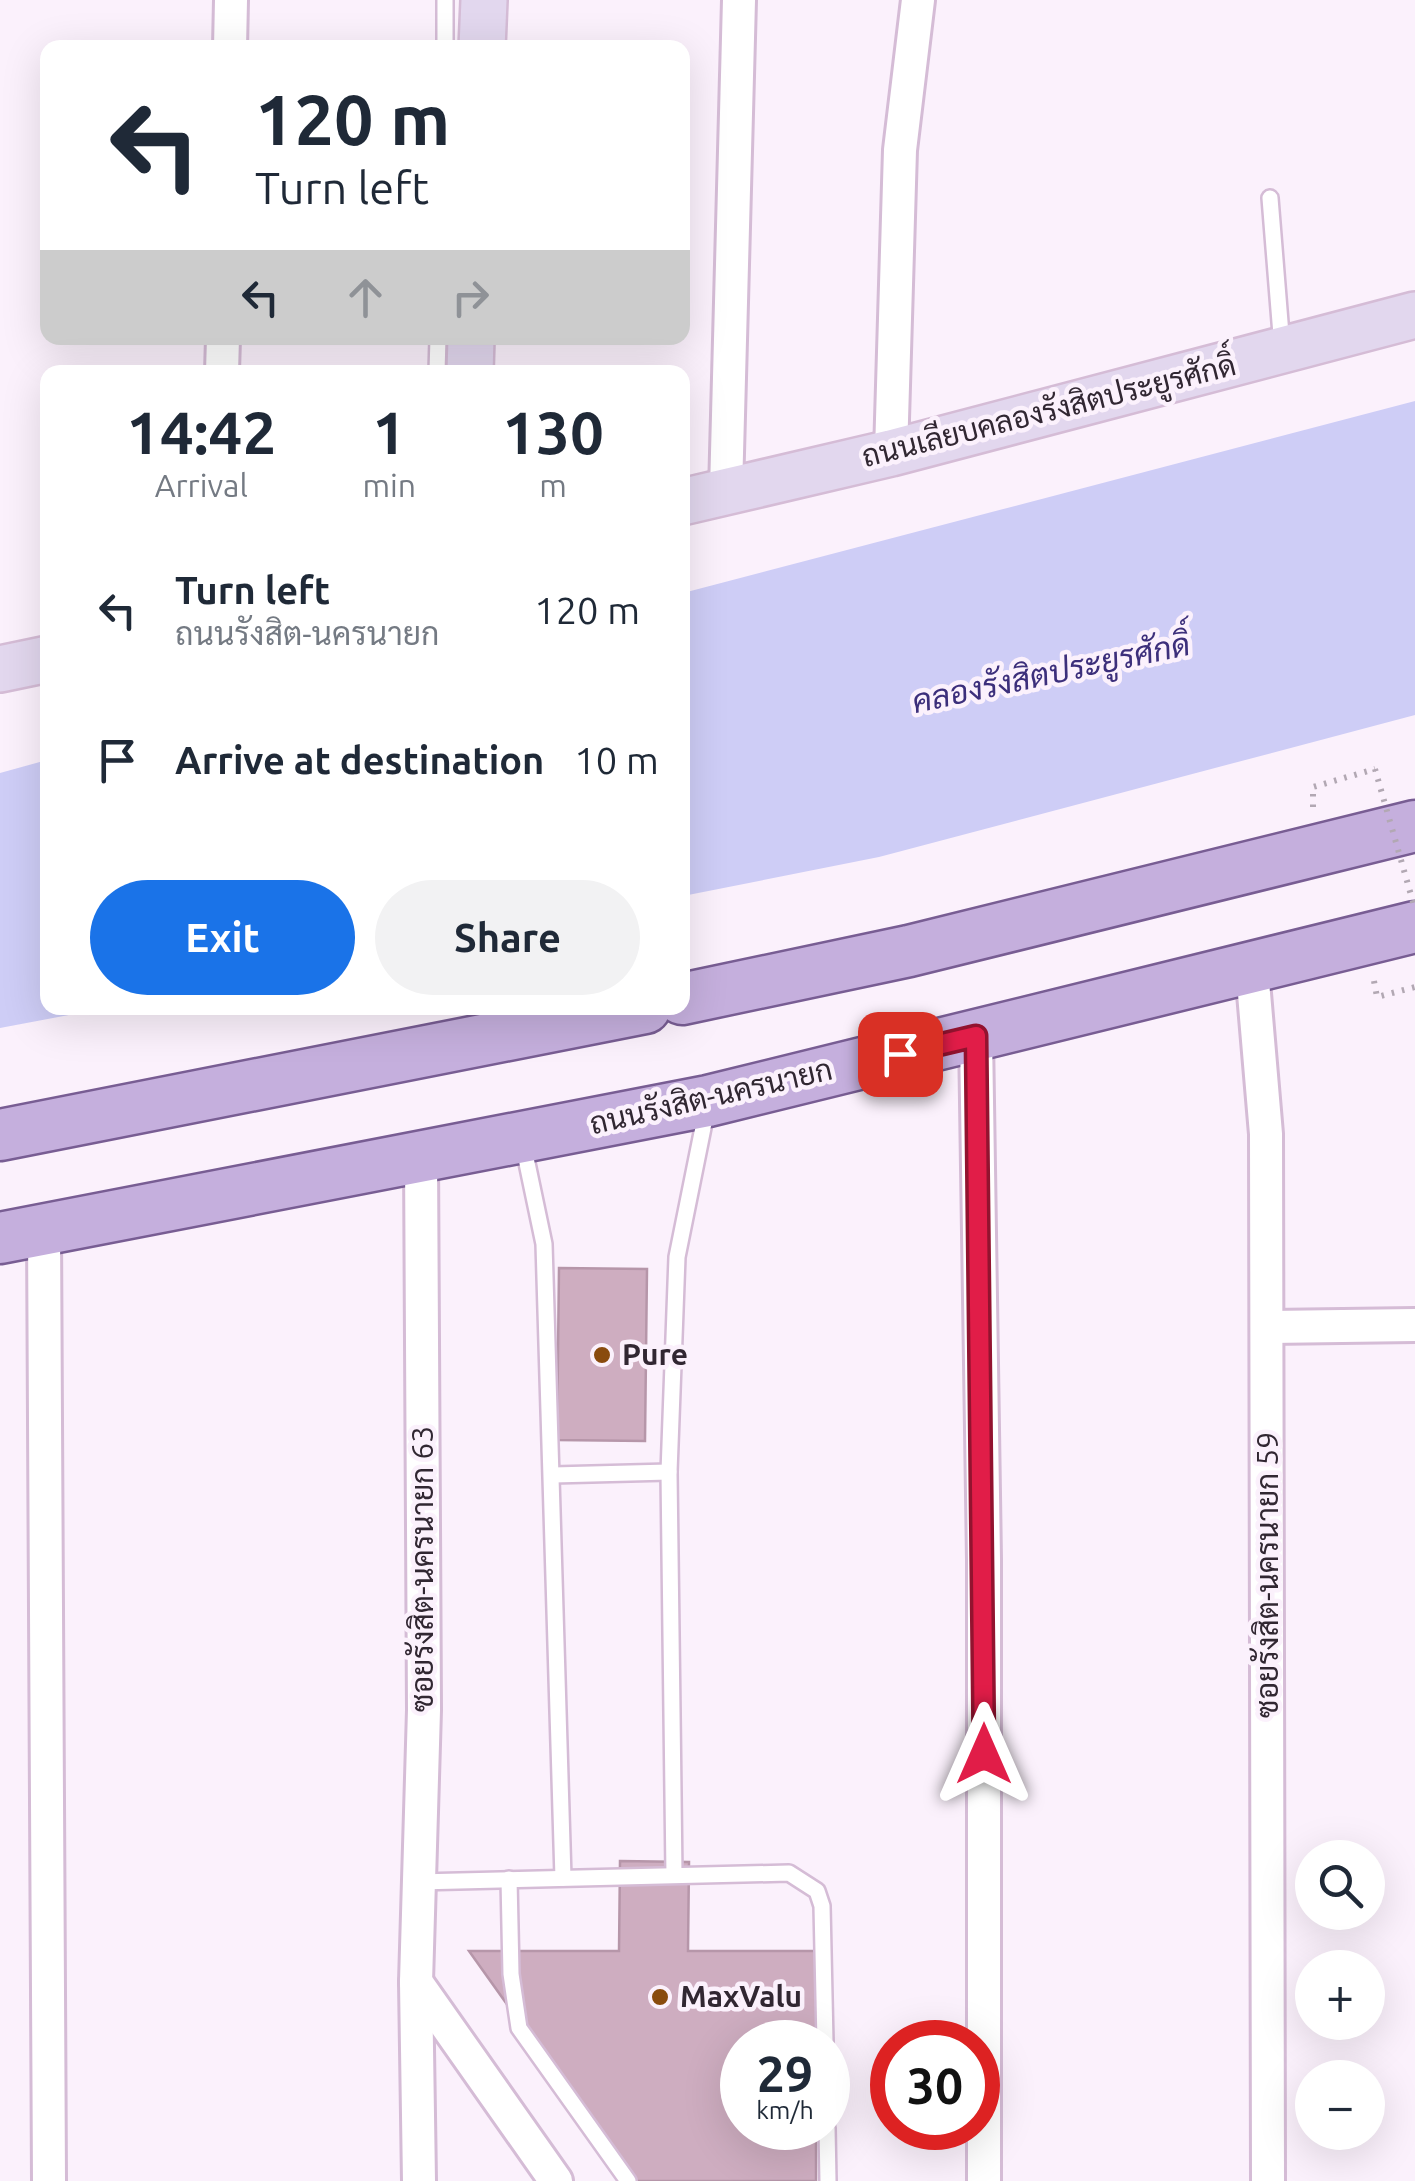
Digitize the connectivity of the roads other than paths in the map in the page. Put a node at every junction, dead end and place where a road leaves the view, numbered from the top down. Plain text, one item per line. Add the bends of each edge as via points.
1 (230, 0) edge
2 (446, 0) edge
3 (484, 0) edge
4 (739, 0) edge
5 (918, 0) edge
6 (230, 40) edge
7 (444, 40) edge
8 (482, 40) edge
9 (1270, 198) dead end
10 (1415, 316) edge
11 (1283, 351) junction
12 (891, 452) junction
13 (726, 491) junction
14 (690, 500) edge
15 (40, 661) edge
16 (0, 669) edge
17 (1415, 826) edge
18 (1415, 927) edge
19 (1252, 970) junction
20 (690, 998) edge
21 (586, 1015) edge
22 (976, 1036) junction
23 (708, 1101) junction
24 (0, 1135) edge
25 (522, 1138) junction
26 (421, 1156) junction
27 (22, 1234) edge
28 (1415, 1325) edge
29 (1268, 1327) junction
30 (668, 1472) junction
31 (553, 1475) junction
32 (674, 1876) junction
33 (563, 1878) junction
34 (509, 1879) junction
35 (418, 1882) junction
36 (416, 1982) junction
37 (825, 2020) edge
38 (827, 2150) edge
39 (49, 2181) edge
40 (419, 2181) edge
41 (556, 2181) edge
42 (628, 2181) edge
43 (828, 2181) edge
44 (984, 2181) edge
45 (1268, 2181) edge

1 - 6 street
2 - 7 lane
3 - 8 street
4 - 13 street
5 - 12 street via 900,150
9 - 11 lane
10 - 11 street, ถนนเลียบคลองรังสิตประยูรศักดิ์
11 - 12 street, ถนนเลียบคลองรังสิตประยูรศักดิ์
12 - 13 street, ถนนเลียบคลองรังสิตประยูรศักดิ์
13 - 14 street, ถนนเลียบคลองรังสิตประยูรศักดิ์
15 - 16 street
17 - 20 main road
18 - 19 main road, ถนนรังสิต-นครนายก
19 - 22 main road, ถนนรังสิต-นครนายก
19 - 29 street, ซอยรังสิต-นครนายก 59 via 1264,1096
21 - 24 main road
22 - 23 main road, ถนนรังสิต-นครนายก
22 - 44 street
23 - 25 main road, ถนนรังสิต-นครนายก
23 - 30 lane via 676,1257
25 - 26 main road, ถนนรังสิต-นครนายก
25 - 31 lane via 544,1244
26 - 27 main road, ถนนรังสิต-นครนายก
26 - 35 street, ซอยรังสิต-นครนายก 63 via 424,1710
27 - 39 street
28 - 29 street
29 - 45 street, ซอยรังสิต-นครนายก 59
30 - 31 lane
30 - 32 lane
31 - 33 lane
32 - 33 lane
32 - 37 lane via 789,1873 817,1890
33 - 34 lane
34 - 35 lane
34 - 42 lane via 519,2028
35 - 36 street, ซอยรังสิต-นครนายก 63
36 - 40 street, ซอยรังสิต-นครนายก 63
36 - 41 street
38 - 43 lane

